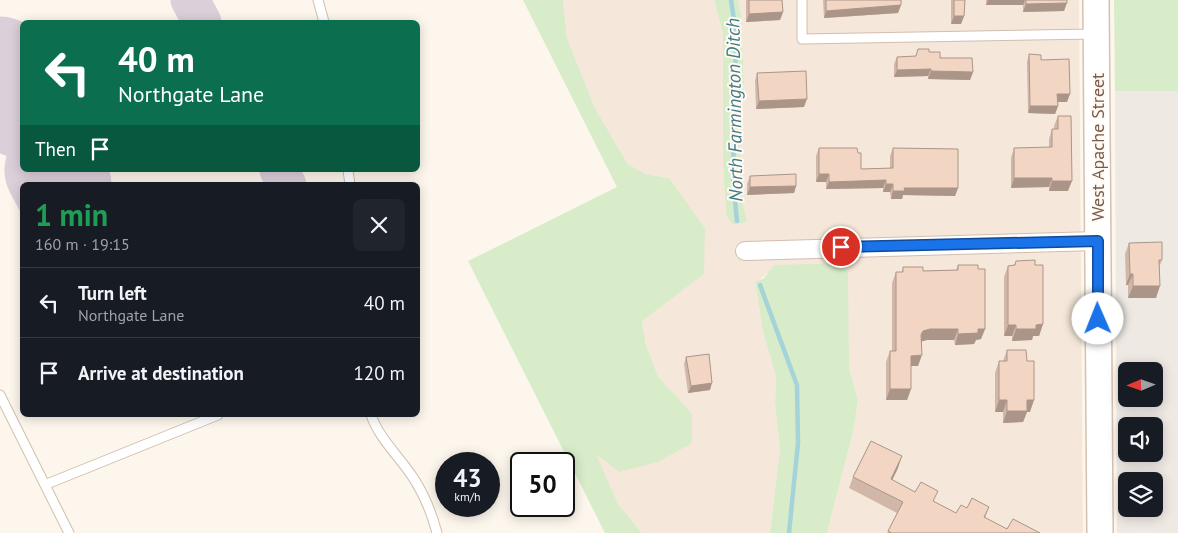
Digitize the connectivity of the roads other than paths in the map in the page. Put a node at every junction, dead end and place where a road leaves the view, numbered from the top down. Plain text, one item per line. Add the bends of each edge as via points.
1 (318, 0) edge
2 (802, 0) edge
3 (1096, 0) edge
4 (323, 20) edge
5 (1096, 34) junction
6 (1098, 241) junction
7 (745, 250) dead end
8 (0, 395) edge
9 (213, 417) edge
10 (372, 417) edge
11 (47, 484) junction
12 (69, 533) edge
13 (437, 533) edge
14 (1100, 533) edge

1 - 4 lane
2 - 5 lane via 802,39
3 - 5 main road, West Apache Street
5 - 6 main road, West Apache Street
6 - 7 street
6 - 14 main road, West Apache Street
8 - 11 lane
9 - 11 lane
10 - 13 lane via 376,428 414,479 428,504
11 - 12 lane

